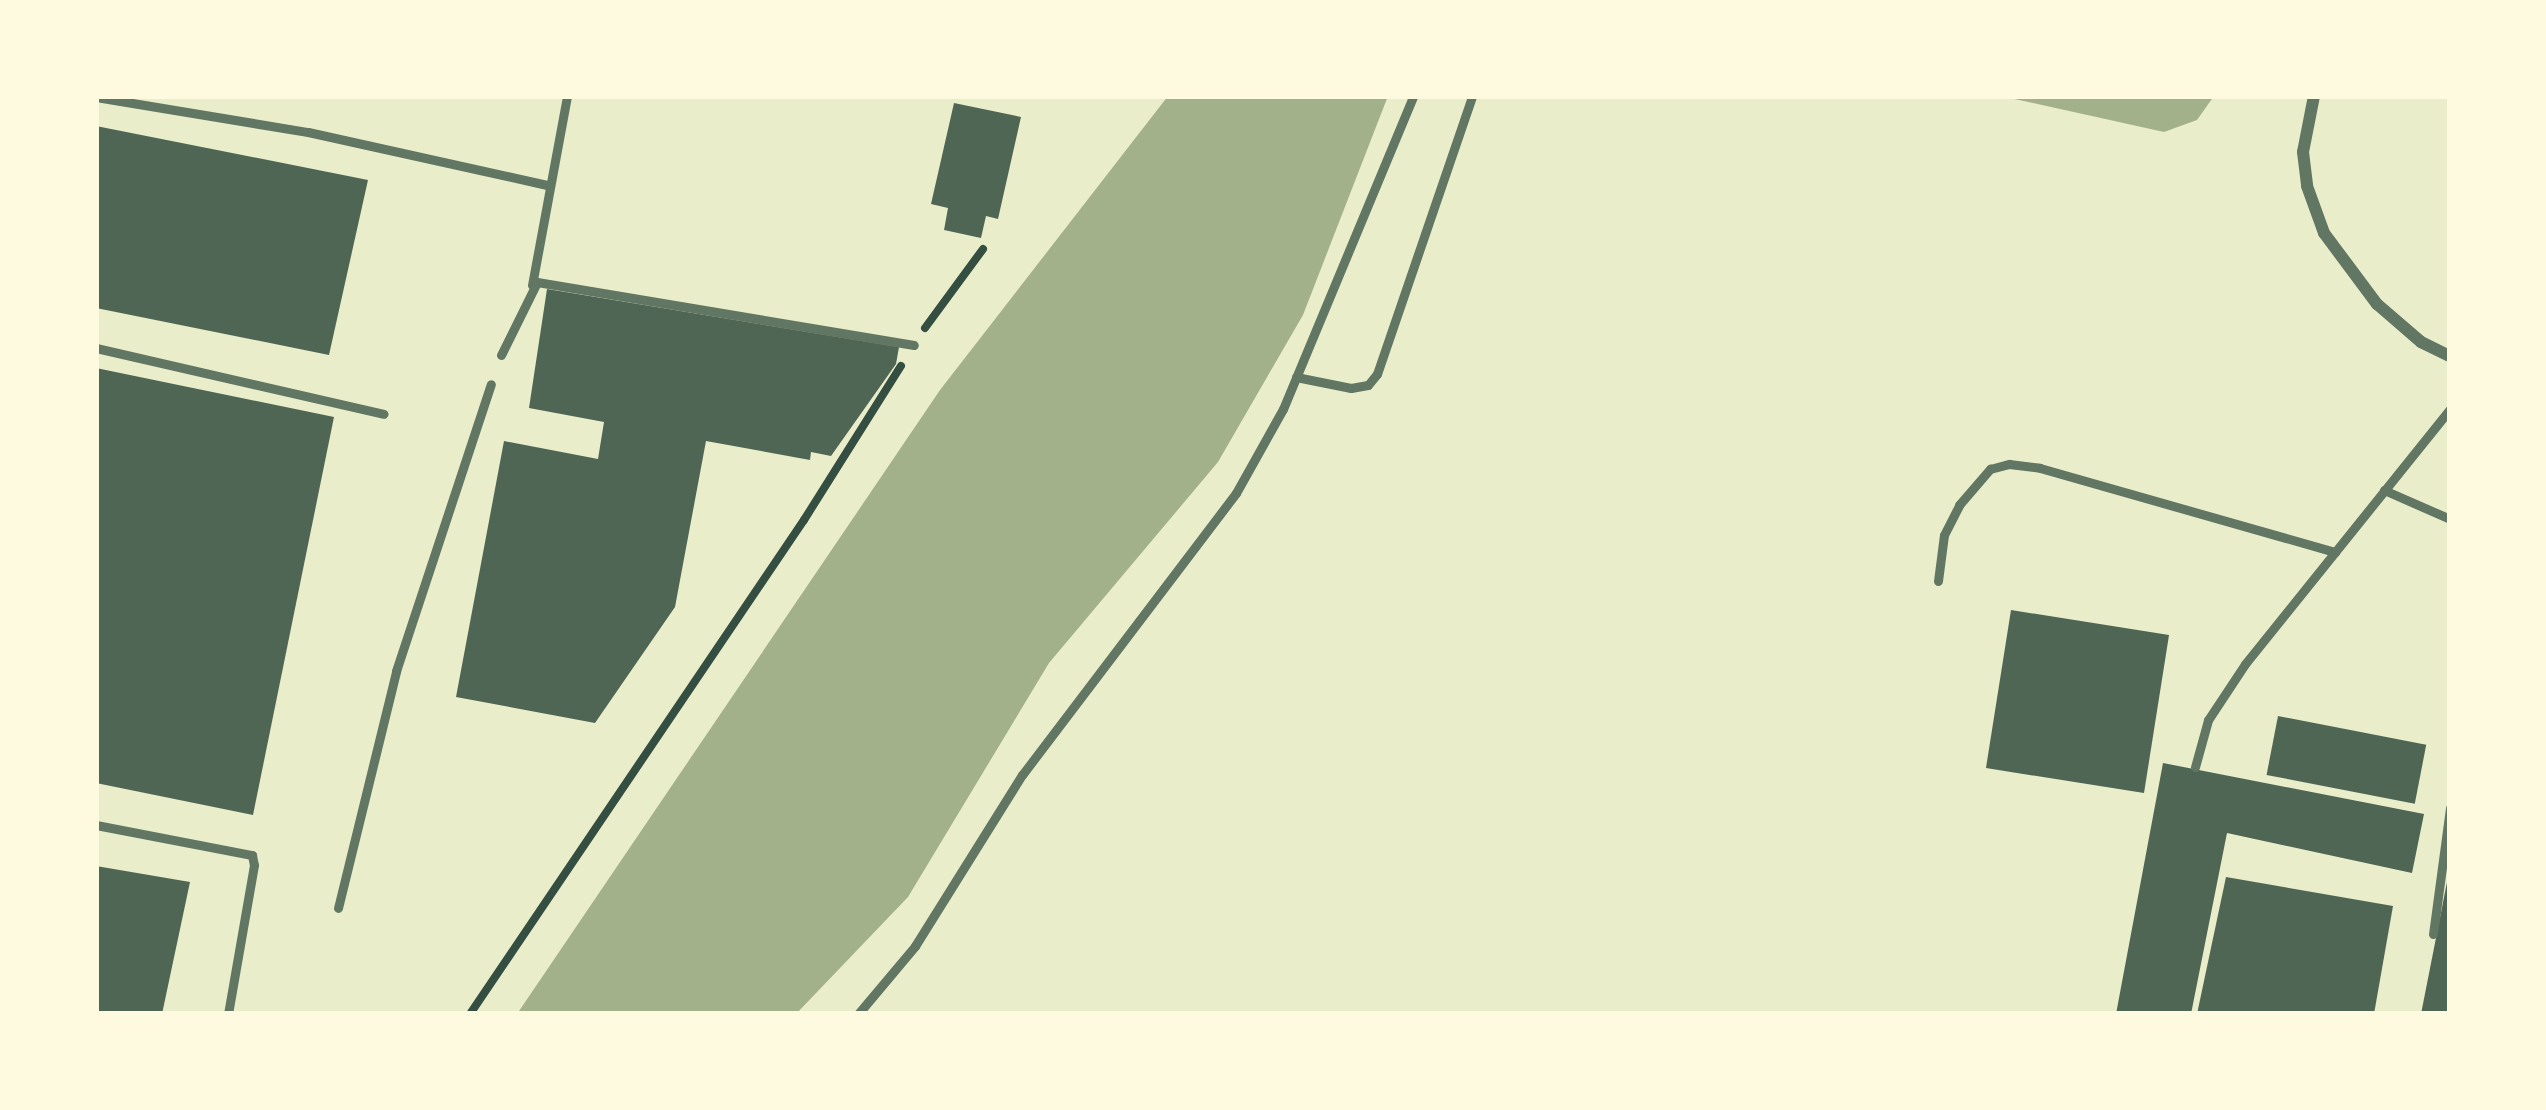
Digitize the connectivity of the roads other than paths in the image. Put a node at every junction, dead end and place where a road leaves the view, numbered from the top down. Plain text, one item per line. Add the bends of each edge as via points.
1 (567, 96) edge
2 (1413, 96) edge
3 (1472, 96) edge
4 (2314, 96) edge
5 (96, 97) edge
6 (548, 185) junction
7 (532, 286) junction
8 (914, 346) road end
9 (96, 348) edge
10 (501, 356) dead end
11 (2450, 356) edge
12 (1296, 377) junction
13 (491, 384) dead end
14 (2450, 409) edge
15 (384, 414) dead end
16 (2384, 490) junction
17 (2450, 518) edge
18 (2335, 552) junction
19 (1938, 581) dead end
20 (2195, 767) dead end
21 (2450, 808) edge
22 (96, 825) edge
23 (338, 908) dead end
24 (2433, 934) dead end
25 (228, 1014) edge
26 (858, 1014) edge

1 - 6 lane
2 - 12 lane
3 - 12 lane via 1377,374 1351,388
4 - 11 street via 2303,152 2324,233 2377,304
5 - 6 lane via 308,132
6 - 7 lane
7 - 8 lane
7 - 10 lane
9 - 15 lane
12 - 26 lane via 1236,493 1046,742 915,946
13 - 23 lane via 396,670
14 - 16 lane
16 - 17 lane
16 - 18 lane
18 - 19 lane via 2009,464 1990,469 1959,505 1944,536
18 - 20 lane via 2208,720
21 - 24 lane
22 - 25 lane via 252,855

